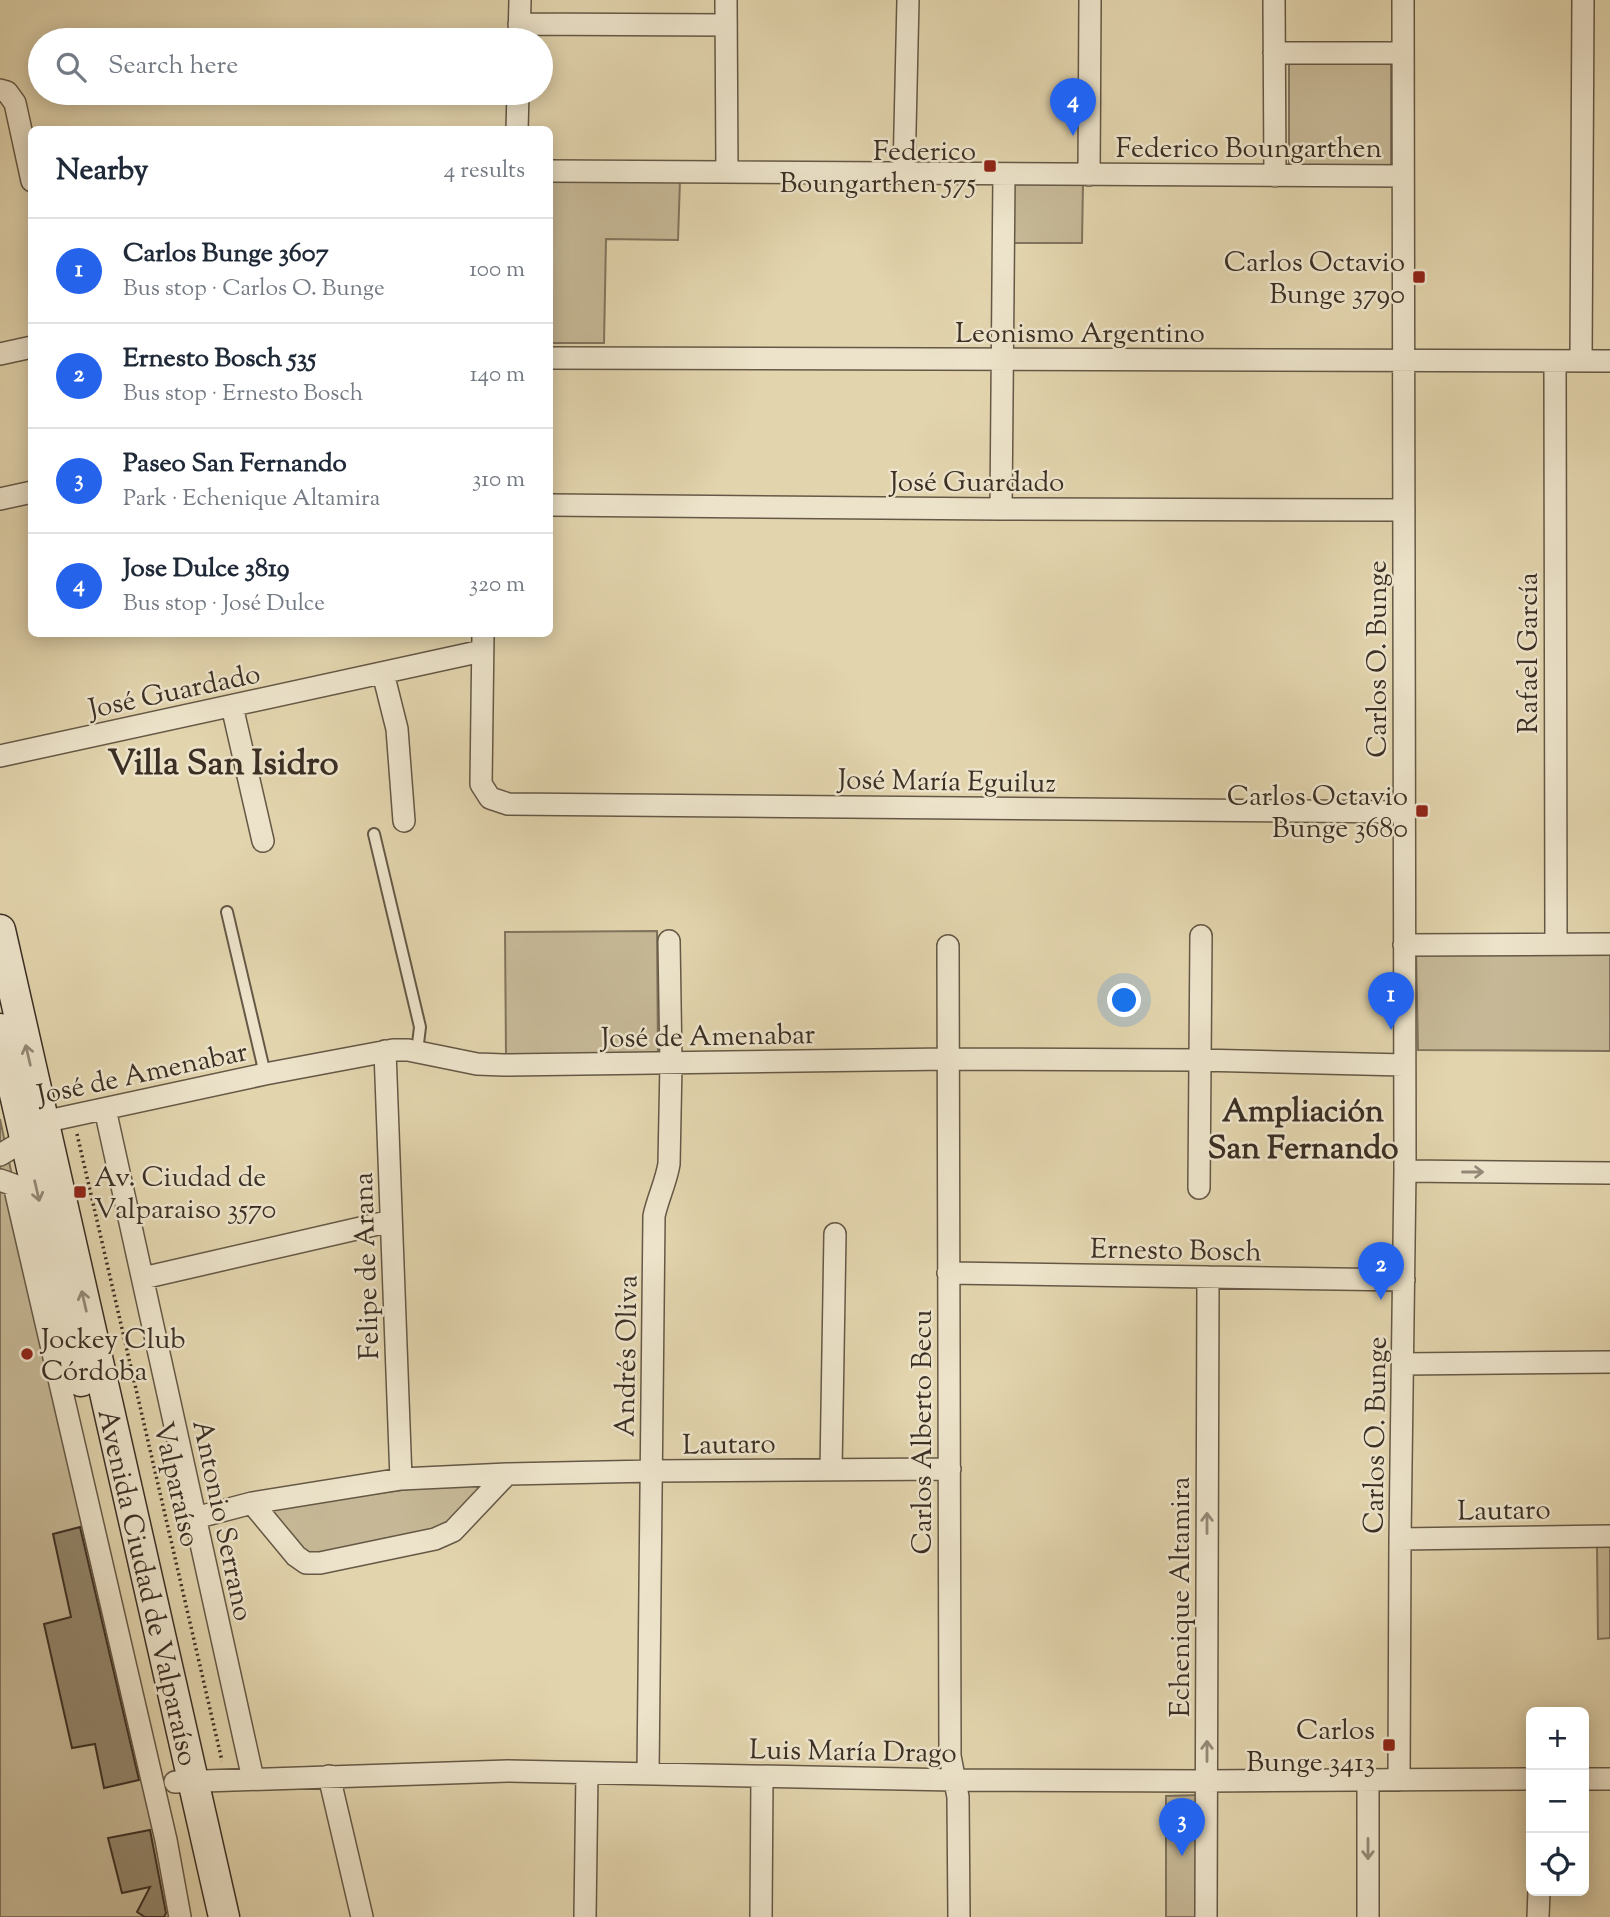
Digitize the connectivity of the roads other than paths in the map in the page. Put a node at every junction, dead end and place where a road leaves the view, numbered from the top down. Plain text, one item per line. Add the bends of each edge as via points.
1 (520, 0) edge
2 (726, 0) edge
3 (908, 0) edge
4 (1090, 0) edge
5 (1274, 0) edge
6 (1403, 0) edge
7 (1583, 0) edge
8 (726, 25) junction
9 (519, 28) edge
10 (553, 31) edge
11 (1274, 53) junction
12 (1403, 53) junction
13 (0, 90) edge
14 (518, 105) edge
15 (517, 126) edge
16 (28, 163) edge
17 (553, 171) edge
18 (727, 172) junction
19 (904, 173) junction
20 (1004, 174) junction
21 (1089, 175) junction
22 (1275, 176) junction
23 (1403, 176) junction
24 (28, 348) edge
25 (0, 354) edge
26 (553, 358) edge
27 (1002, 360) junction
28 (1404, 361) junction
29 (1581, 361) junction
30 (1555, 362) junction
31 (1610, 362) edge
32 (28, 493) edge
33 (0, 499) edge
34 (553, 505) edge
35 (1001, 509) junction
36 (1404, 510) junction
37 (482, 643) edge
38 (383, 673) junction
39 (232, 706) junction
40 (0, 756) edge
41 (1404, 812) junction
42 (404, 821) dead end
43 (374, 834) dead end
44 (263, 841) dead end
45 (226, 912) dead end
46 (0, 930) edge
47 (1201, 936) dead end
48 (669, 941) dead end
49 (1556, 944) junction
50 (1610, 944) edge
51 (1404, 945) junction
52 (948, 946) dead end
53 (0, 1029) edge
54 (385, 1051) junction
55 (417, 1052) junction
56 (948, 1059) junction
57 (1199, 1060) junction
58 (671, 1064) junction
59 (1404, 1065) junction
60 (265, 1074) junction
61 (105, 1109) junction
62 (18, 1128) edge
63 (1405, 1171) junction
64 (1610, 1173) edge
65 (7, 1182) edge
66 (1199, 1188) dead end
67 (390, 1221) junction
68 (835, 1234) dead end
69 (948, 1273) junction
70 (1208, 1277) junction
71 (143, 1278) junction
72 (1404, 1280) junction
73 (1610, 1362) edge
74 (1403, 1364) junction
75 (950, 1469) junction
76 (831, 1470) junction
77 (652, 1471) junction
78 (507, 1474) junction
79 (401, 1479) junction
80 (252, 1503) junction
81 (195, 1518) junction
82 (1610, 1536) edge
83 (1400, 1539) junction
84 (587, 1773) junction
85 (648, 1774) junction
86 (328, 1776) junction
87 (762, 1777) junction
88 (253, 1779) junction
89 (1526, 1779) edge
90 (1589, 1779) edge
91 (1610, 1779) edge
92 (954, 1780) junction
93 (1368, 1780) junction
94 (1399, 1780) junction
95 (1206, 1781) junction
96 (184, 1782) junction
97 (1539, 1896) edge
98 (180, 1917) edge
99 (205, 1917) edge
100 (224, 1917) edge
101 (362, 1917) edge
102 (585, 1917) edge
103 (761, 1917) edge
104 (959, 1917) edge
105 (1206, 1917) edge
106 (1368, 1917) edge
107 (1538, 1917) edge

1 - 9 street
2 - 8 street
3 - 19 street
4 - 21 street
5 - 11 street
6 - 12 street, Carlos O. Bunge
7 - 29 street
8 - 10 street
8 - 18 street
11 - 12 street
11 - 22 street
12 - 23 street, Carlos O. Bunge
13 - 16 street via 15,103
14 - 15 street
17 - 18 street, Federico Boungarthen
18 - 19 street, Federico Boungarthen
19 - 20 street, Federico Boungarthen
20 - 21 street, Federico Boungarthen
20 - 27 street
21 - 22 street, Federico Boungarthen
22 - 23 street, Federico Boungarthen
23 - 28 street, Carlos O. Bunge
24 - 25 street
26 - 27 street, Leonismo Argentino
27 - 28 street, Leonismo Argentino
27 - 35 street
28 - 30 street, Leonismo Argentino
28 - 36 street, Carlos O. Bunge
29 - 30 street, Leonismo Argentino
29 - 31 street, Leonismo Argentino
30 - 49 street, Rafael García
32 - 33 street
34 - 35 street, José Guardado
35 - 36 street, José Guardado
36 - 41 street, Carlos O. Bunge
37 - 38 street, José Guardado
37 - 41 street, José María Eguiluz via 481,784 490,798 508,804
38 - 39 street, José Guardado
38 - 42 street via 397,729
39 - 40 street, José Guardado
39 - 44 street
41 - 51 street, Carlos O. Bunge
43 - 55 lane via 420,1027
45 - 60 lane
62 -> 46 main road, Avenida Ciudad de Valparaíso
47 - 57 street
48 - 58 street, Andrés Oliva
49 - 50 street
49 - 51 street
51 - 59 street, Carlos O. Bunge
52 - 56 street, Carlos Alberto Becu
53 - 62 main road, Avenida Ciudad de Valparaíso
54 - 55 street, José de Amenabar
54 - 60 street, José de Amenabar
54 - 67 street, Felipe de Arana
55 - 58 street, José de Amenabar via 477,1064
56 - 57 street, José de Amenabar
56 - 58 street, José de Amenabar
56 - 69 street, Carlos Alberto Becu
57 - 59 street, José de Amenabar
57 - 66 street
58 - 77 street, Andrés Oliva via 669,1164 654,1216
59 - 63 street, Carlos O. Bunge
60 - 61 street, José de Amenabar
61 - 62 street, José de Amenabar
61 - 71 street, Antonio Serrano
62 - 96 main road, Avenida Ciudad de Valparaíso
63 -> 64 street
63 - 72 street, Carlos O. Bunge
65 - 98 street via 163,1827
67 - 71 street
67 - 79 street, Felipe de Arana
68 - 76 street
69 - 70 street, Ernesto Bosch
69 - 75 street, Carlos Alberto Becu
70 - 72 street, Ernesto Bosch
95 -> 70 street, Echenique Altamira
71 - 81 street, Antonio Serrano
72 - 74 street, Carlos O. Bunge
73 - 74 street
74 - 83 street, Carlos O. Bunge
75 - 76 street, Lautaro
75 - 92 street, Carlos Alberto Becu via 950,1756
76 - 77 street, Lautaro
77 - 78 street, Lautaro
77 - 85 street, Andrés Oliva
78 - 79 street, Lautaro
78 - 80 street via 453,1531 436,1539 320,1563 306,1563 296,1556
79 - 80 street, Lautaro
80 - 81 street, Lautaro
81 - 88 street, Antonio Serrano
82 - 83 street, Lautaro
83 - 94 street, Carlos O. Bunge
84 - 85 street, Luis María Drago
84 - 86 street, Luis María Drago
84 - 102 street
85 - 87 street, Luis María Drago
86 - 88 street, Luis María Drago
86 - 101 street
87 - 92 street, Luis María Drago
87 - 103 street
88 - 96 street, Luis María Drago
89 - 94 street, Luis María Drago
90 - 91 street
92 - 95 street, Luis María Drago
92 - 104 street, Carlos Alberto Becu
93 - 94 street, Luis María Drago
93 - 95 street, Luis María Drago
93 -> 106 street
95 - 105 street, Echenique Altamira
96 - 99 main road, Avenida Ciudad de Valparaíso
96 - 100 main road, Avenida Ciudad de Valparaíso
97 - 107 street

